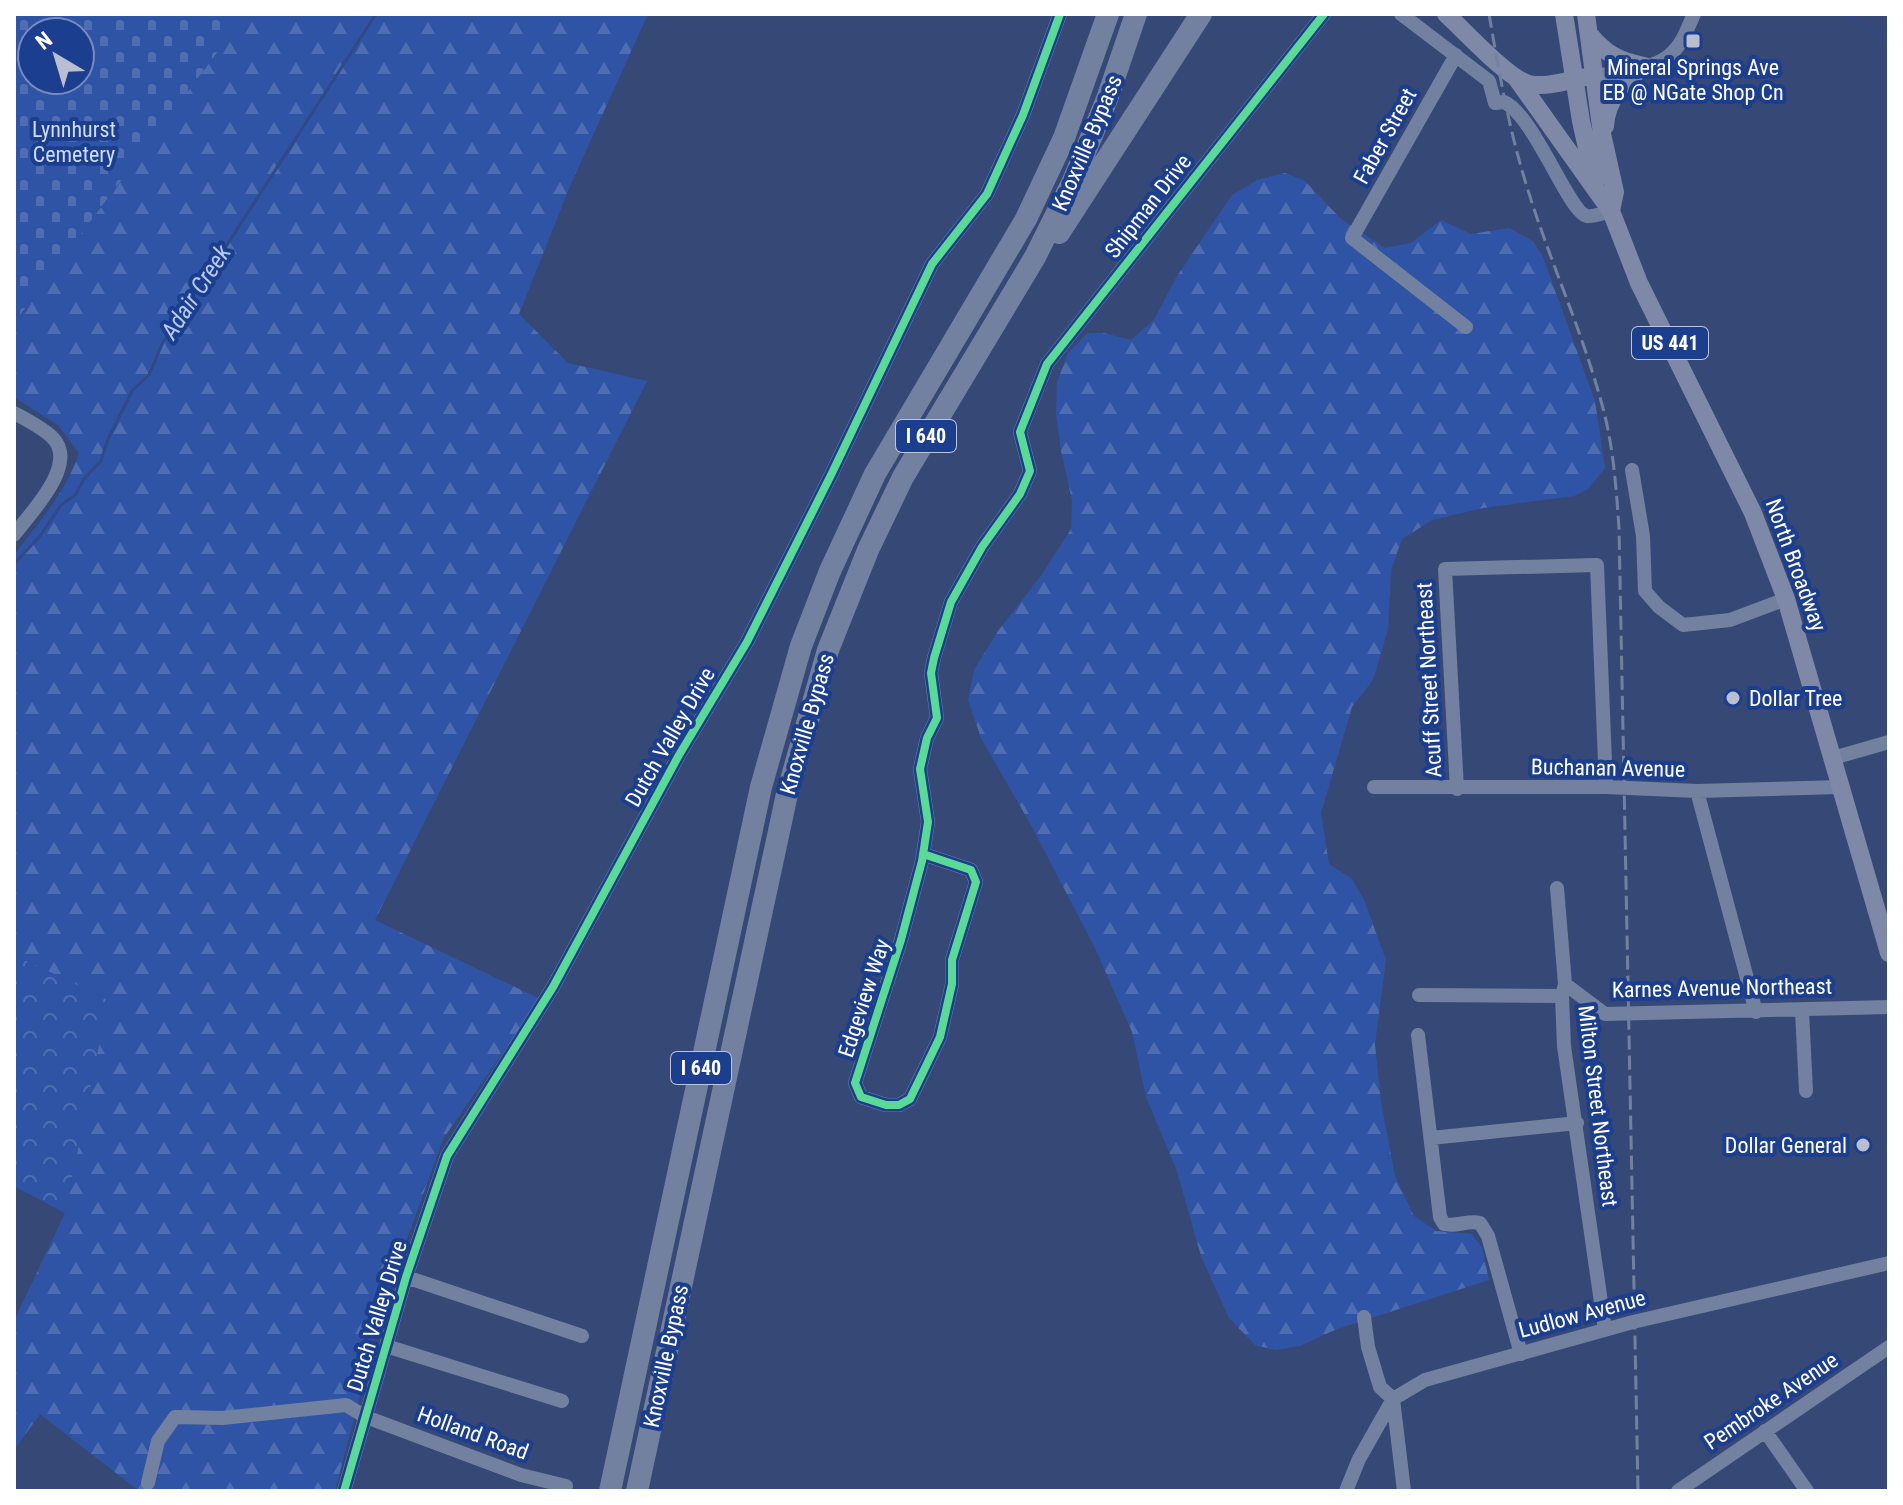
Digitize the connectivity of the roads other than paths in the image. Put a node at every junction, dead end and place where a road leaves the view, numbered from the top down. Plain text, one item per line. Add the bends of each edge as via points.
1 (1060, 14) edge
2 (1094, 14) edge
3 (1108, 14) edge
4 (1136, 14) edge
5 (1201, 14) edge
6 (1324, 14) edge
7 (1401, 14) edge
8 (1446, 14) edge
9 (1564, 14) edge
10 (1586, 14) edge
11 (1694, 14) edge
12 (1589, 34) junction
13 (1456, 55) junction
14 (1644, 66) junction
15 (1584, 77) junction
16 (1517, 79) junction
17 (1604, 141) junction
18 (1598, 194) junction
19 (1611, 211) junction
20 (1011, 299) junction
21 (1466, 327) dead end
22 (14, 413) edge
23 (1020, 432) joint
24 (1632, 470) dead end
25 (14, 535) edge
26 (1786, 599) junction
27 (782, 708) junction
28 (1889, 742) edge
29 (1833, 758) junction
30 (1374, 787) dead end
31 (1606, 787) junction
32 (1841, 787) junction
33 (1457, 789) junction
34 (1697, 791) junction
35 (923, 854) junction
36 (1557, 888) dead end
37 (1889, 953) edge
38 (1563, 990) junction
39 (1419, 995) dead end
40 (1889, 1007) edge
41 (1802, 1011) junction
42 (1756, 1012) junction
43 (1418, 1035) dead end
44 (1806, 1091) dead end
45 (1577, 1123) junction
46 (1431, 1138) junction
47 (1889, 1263) edge
48 (406, 1277) junction
49 (1364, 1317) dead end
50 (1605, 1330) junction
51 (582, 1336) dead end
52 (386, 1346) junction
53 (1889, 1347) edge
54 (1521, 1354) junction
55 (1393, 1399) junction
56 (562, 1401) dead end
57 (366, 1417) junction
58 (1765, 1431) junction
59 (148, 1483) dead end
60 (566, 1486) dead end
61 (344, 1491) edge
62 (610, 1491) edge
63 (637, 1491) edge
64 (1346, 1491) edge
65 (1404, 1491) edge
66 (1678, 1491) edge
67 (1807, 1491) edge

1 - 48 street, Dutch Valley Drive via 987,194 932,264 747,642 553,987 447,1156
2 - 27 highway via 1056,124 1010,227 905,400 833,536 785,661
3 - 27 highway, Knoxville Bypass / I 640 via 1064,138 1026,219 887,451 852,522
4 - 20 highway, Knoxville Bypass / I 640 via 1073,181
5 - 20 highway via 1078,208
6 - 23 street, Shipman Drive via 1047,364
7 - 13 street
8 - 16 main road
9 - 15 main road, North Broadway / US 441
10 - 12 main road, North Broadway / US 441
11 - 14 street via 1671,54
12 - 14 main road via 1610,56
12 - 15 main road, North Broadway / US 441
13 - 19 street via 1489,81 1495,103 1504,102 1519,112 1577,210 1589,216
13 - 21 street, Faber Street via 1352,238
14 - 15 street
14 - 17 main road via 1612,97
15 - 16 main road via 1540,85
15 - 17 main road, North Broadway / US 441
15 - 18 main road, North Broadway / US 441
16 - 18 main road
17 - 19 main road, North Broadway / US 441 via 1615,192
18 - 19 main road, North Broadway / US 441
19 - 26 main road, North Broadway / US 441 via 1639,283 1753,513
20 - 63 highway, Knoxville Bypass / I 640 via 903,477 850,591 819,675 787,794
22 - 25 street via 54,439 61,458 57,476
23 - 35 street, Edgeview Way via 1030,471 951,602 934,658 937,718 920,769 928,822
24 - 26 street via 1645,591 1659,607 1683,625 1730,620
26 - 29 main road, North Broadway / US 441
27 - 62 highway, Knoxville Bypass / I 640
28 - 29 street
29 - 32 main road, North Broadway / US 441
30 - 33 street, Buchanan Avenue
31 - 33 street, Buchanan Avenue
31 - 33 street, Acuff Street Northeast via 1597,565 1445,569
31 - 34 street, Buchanan Avenue
32 - 34 street, Buchanan Avenue
32 - 37 main road, North Broadway / US 441
34 - 42 street
35 - 35 street, Edgeview Way via 971,870 976,882 952,960 940,1037 910,1099 886,1105 861,1097 855,1083
36 - 38 street, Milton Street Northeast
38 - 39 street
38 - 42 street, Karnes Avenue Northeast via 1605,1014
38 - 45 street, Milton Street Northeast via 1564,1046
40 - 41 street, Karnes Avenue Northeast
41 - 42 street, Karnes Avenue Northeast
41 - 44 street
43 - 46 street
45 - 46 street
45 - 50 street, Milton Street Northeast
46 - 54 street via 1440,1217 1453,1226 1480,1223 1488,1236
47 - 50 street, Ludlow Avenue
48 - 51 street
48 - 52 street, Dutch Valley Drive
49 - 55 street via 1380,1387
50 - 54 street, Ludlow Avenue
52 - 56 street
52 - 57 street, Dutch Valley Drive
53 - 58 street, Pembroke Avenue
54 - 55 street, Ludlow Avenue via 1425,1380
55 - 64 street
55 - 65 street
57 - 59 street, Holland Road via 346,1405 223,1418 175,1417 158,1441
57 - 60 street, Holland Road via 521,1475
57 - 61 street, Dutch Valley Drive
58 - 66 street, Pembroke Avenue
58 - 67 street

